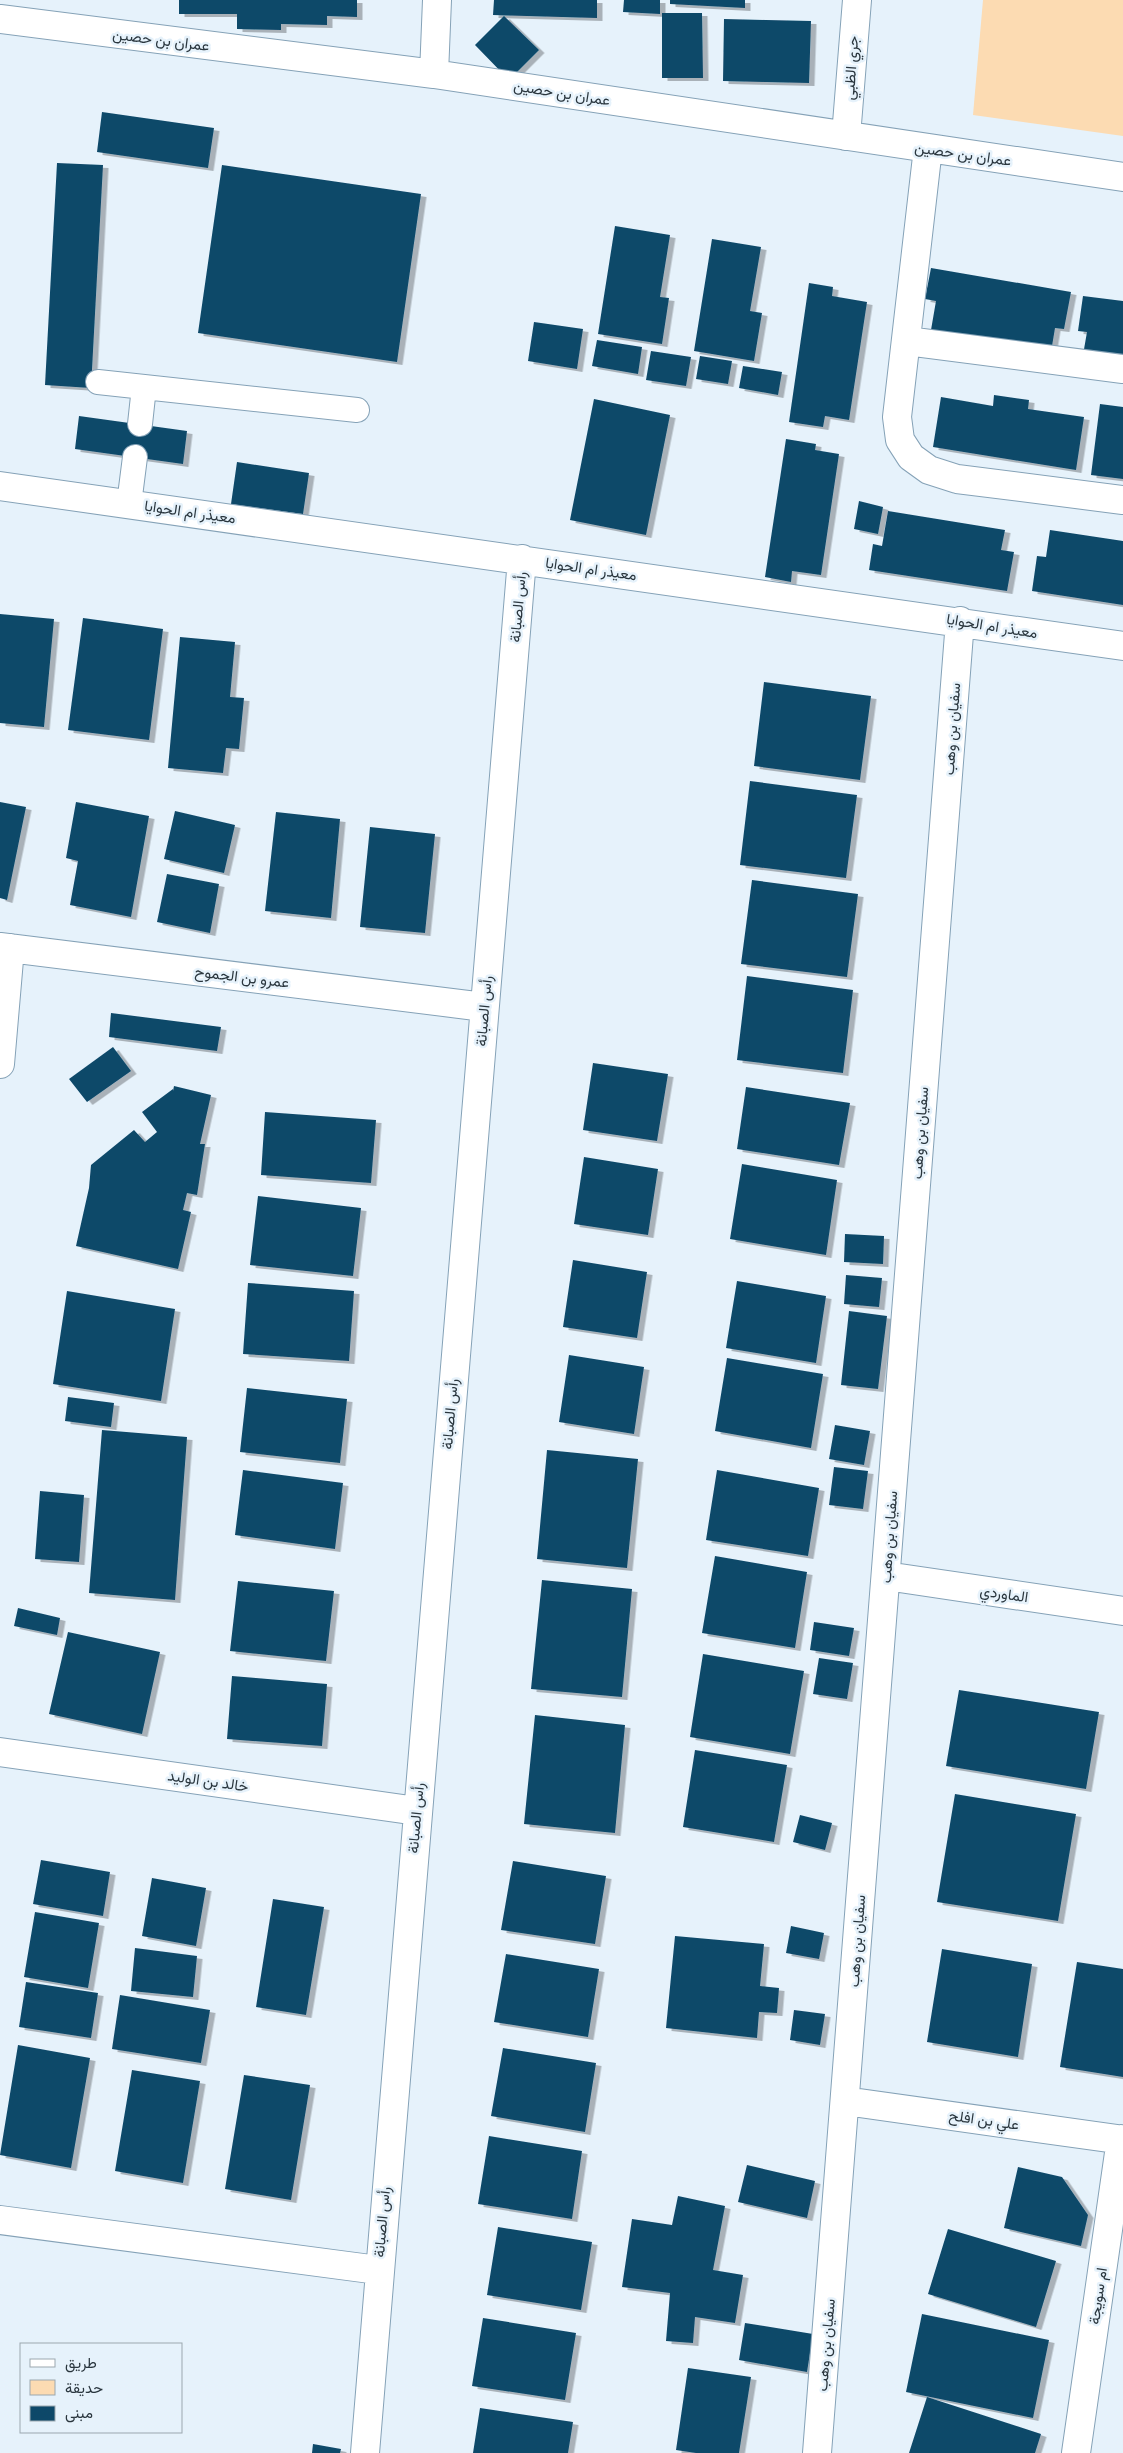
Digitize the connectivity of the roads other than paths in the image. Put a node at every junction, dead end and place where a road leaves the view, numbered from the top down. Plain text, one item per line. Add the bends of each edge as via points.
1 (1, 0) edge
2 (437, 0) edge
3 (857, 0) edge
4 (0, 19) edge
5 (0, 25) edge
6 (434, 74) junction
7 (846, 136) junction
8 (928, 148) junction
9 (1123, 177) edge
10 (907, 341) junction
11 (1123, 369) edge
12 (98, 382) dead end
13 (144, 387) junction
14 (357, 410) dead end
15 (140, 424) dead end
16 (136, 458) dead end
17 (0, 486) edge
18 (1123, 500) edge
19 (129, 504) junction
20 (522, 559) junction
21 (960, 621) junction
22 (1123, 646) edge
23 (5, 948) edge
24 (484, 1007) junction
25 (0, 1064) edge
26 (886, 1576) junction
27 (1123, 1611) edge
28 (0, 1752) edge
29 (417, 1811) junction
30 (845, 2101) junction
31 (1122, 2139) edge
32 (0, 2220) edge
33 (378, 2270) junction
34 (365, 2453) edge
35 (817, 2453) edge
36 (1076, 2453) edge

1 - 4 street
2 - 6 street
3 - 7 street, جري الظبي
4 - 5 street
4 - 6 street, عمران بن حصين
6 - 7 street, عمران بن حصين
7 - 8 street, عمران بن حصين
8 - 9 street, عمران بن حصين
8 - 10 street
10 - 11 street
10 - 18 street via 897,417 900,440 910,457 929,470 957,478
12 - 13 lane
13 - 14 lane
13 - 15 lane
16 - 19 lane
17 - 19 street, معيذر ام الحوايا
19 - 20 street, معيذر ام الحوايا
20 - 21 street, معيذر ام الحوايا
20 - 24 street, رأس الصبانة
21 - 22 street, معيذر ام الحوايا
21 - 26 street, سفيان بن وهب
23 - 24 street, عمرو بن الجموح
23 - 25 street
24 - 29 street, رأس الصبانة
26 - 27 street, الماوردي
26 - 30 street, سفيان بن وهب
28 - 29 street, خالد بن الوليد
29 - 33 street, رأس الصبانة
30 - 31 street, علي بن افلح
30 - 35 street, سفيان بن وهب
31 - 36 street, ام سويجة
32 - 33 street, رأس الصبانة
33 - 34 street, رأس الصبانة

